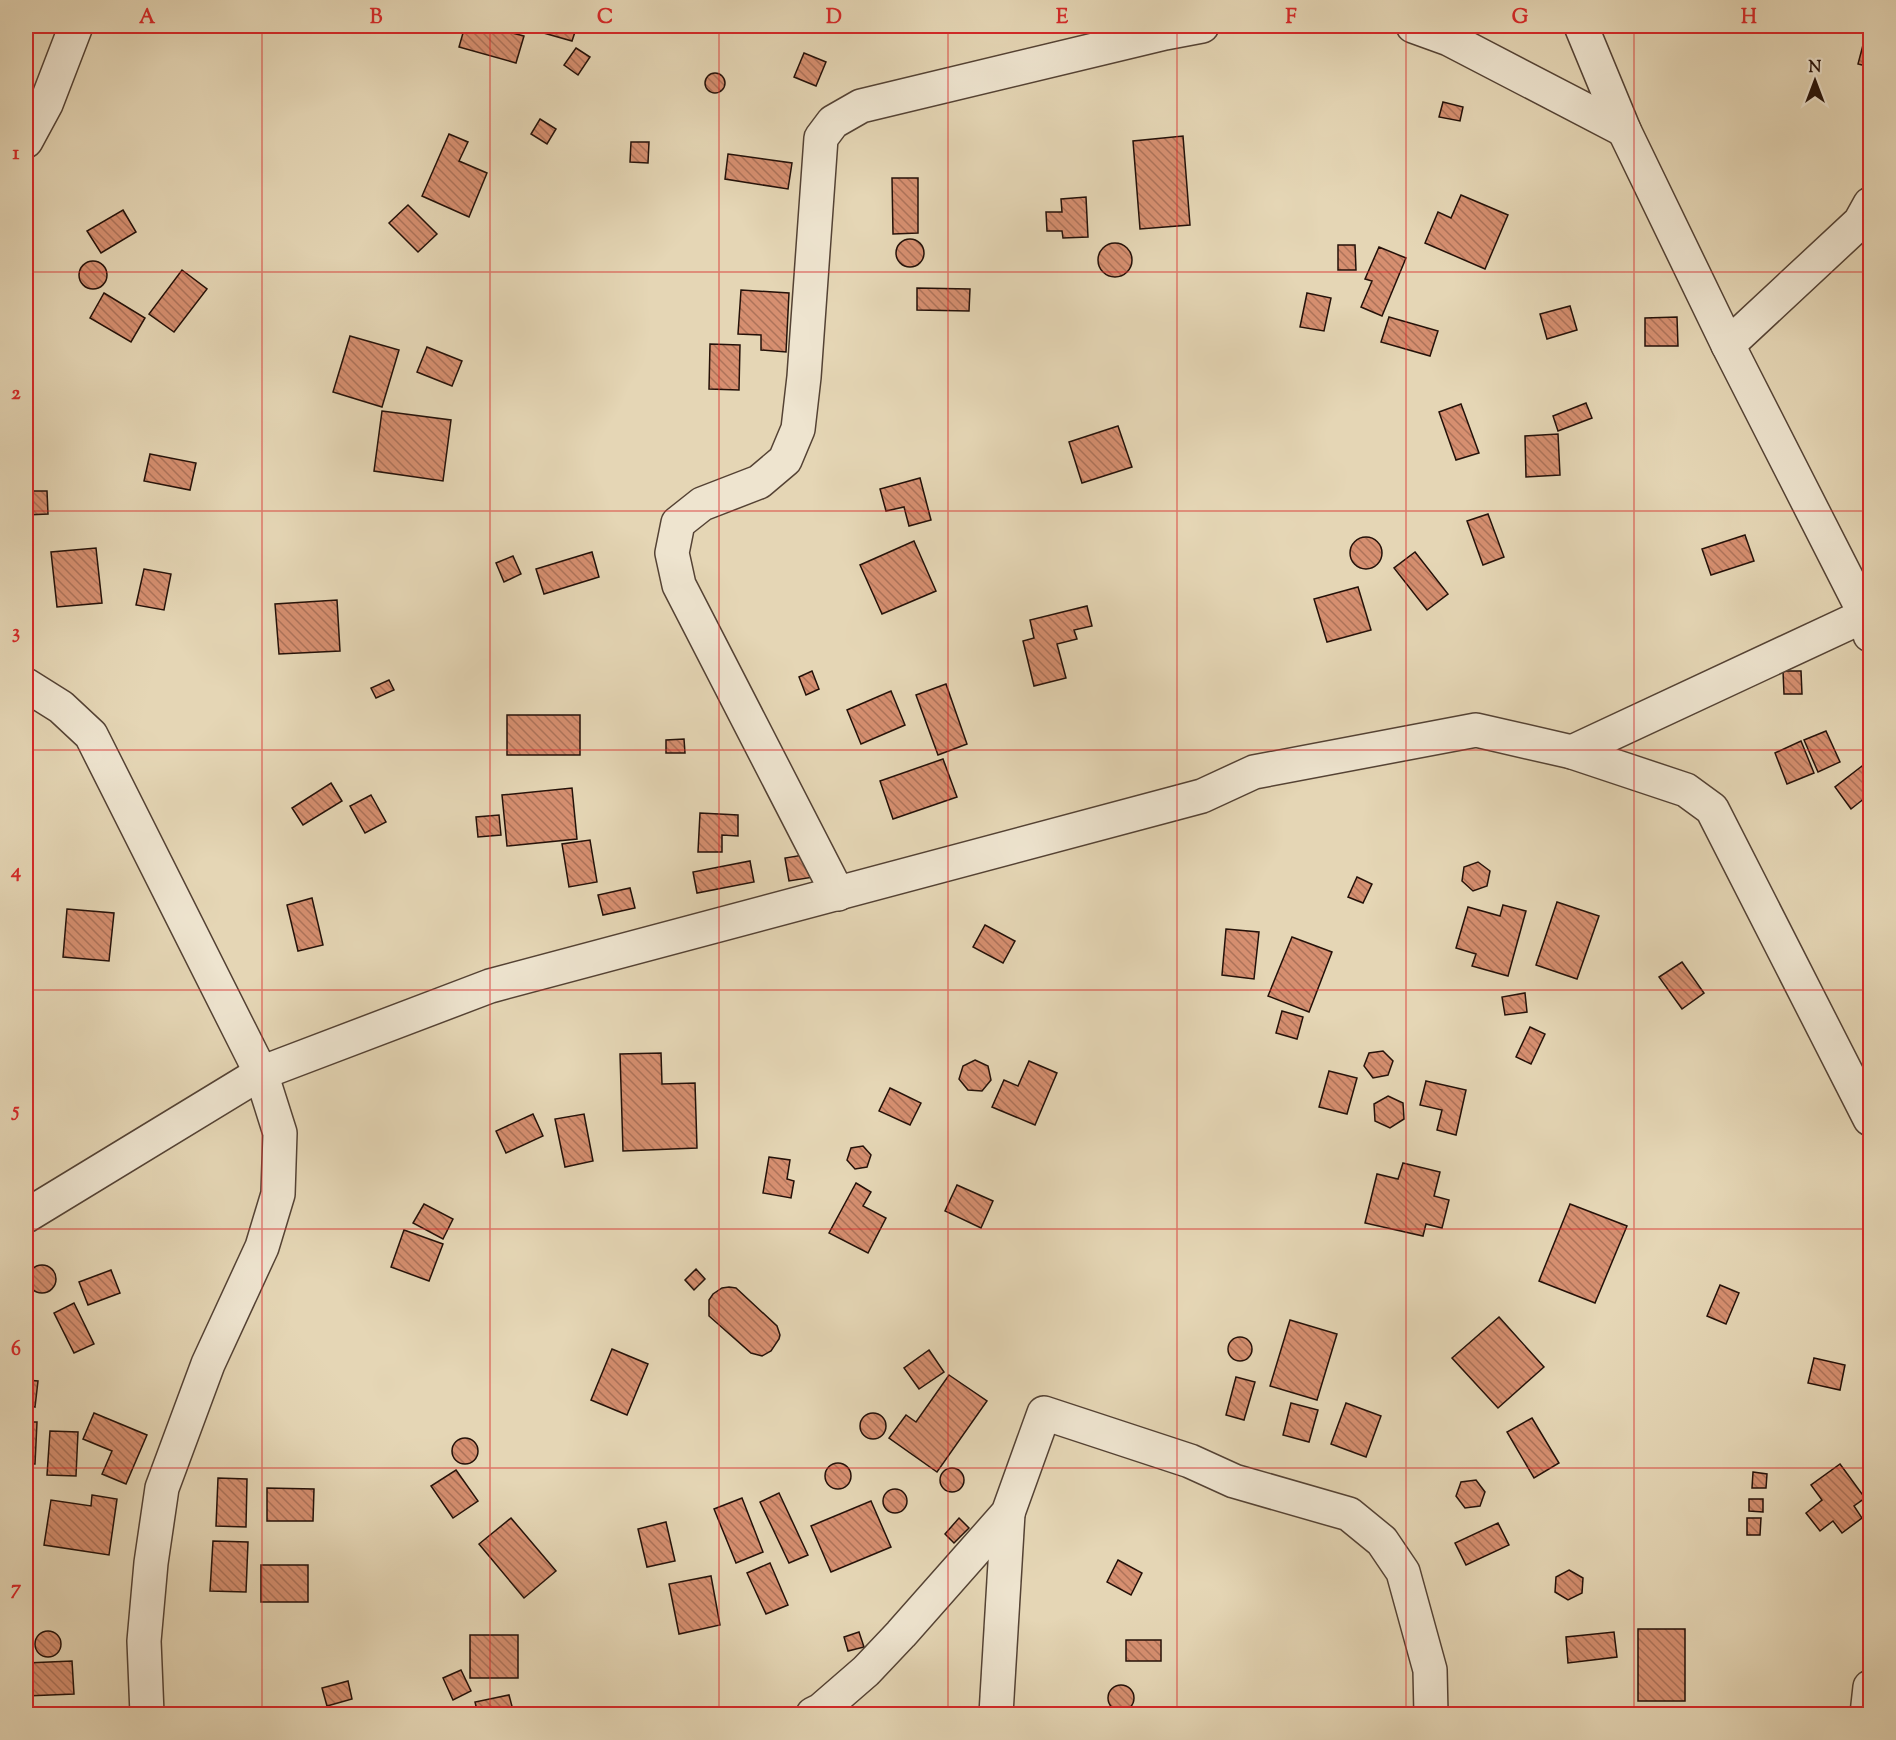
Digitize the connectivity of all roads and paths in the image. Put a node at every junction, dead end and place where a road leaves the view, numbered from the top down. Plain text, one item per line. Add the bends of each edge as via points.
1 (76, 26) edge
2 (1202, 26) edge
3 (1413, 26) edge
4 (1581, 26) edge
5 (1624, 130) junction
6 (26, 141) edge
7 (1870, 204) edge
8 (1728, 345) junction
9 (1869, 621) edge
10 (26, 685) edge
11 (1572, 752) junction
12 (838, 894) junction
13 (261, 1073) junction
14 (1870, 1119) edge
15 (26, 1216) edge
16 (1008, 1513) junction
17 (1870, 1687) edge
18 (147, 1714) edge
19 (813, 1714) edge
20 (996, 1714) edge
21 (1431, 1714) edge
22 (1867, 1714) edge

1 - 6 street via 46,104
2 - 12 street via 861,106 833,122 822,138 798,429 785,460 759,482 702,504 678,523 672,553 679,585
3 - 5 street via 1449,39
4 - 5 street
5 - 8 street
7 - 8 street via 1860,222
8 - 9 street
9 - 11 street
10 - 13 street via 61,707 91,735
11 - 12 street via 1476,730 1254,772 1202,796
11 - 14 street via 1686,790 1712,809
12 - 13 street via 490,986
13 - 15 street
13 - 18 street via 280,1133 278,1194 262,1247 208,1364 162,1488 144,1641
16 - 19 street via 894,1642 848,1687
16 - 20 street
16 - 21 street via 1044,1413 1190,1461 1234,1481 1349,1514 1382,1540 1403,1572 1430,1670
17 - 22 street

